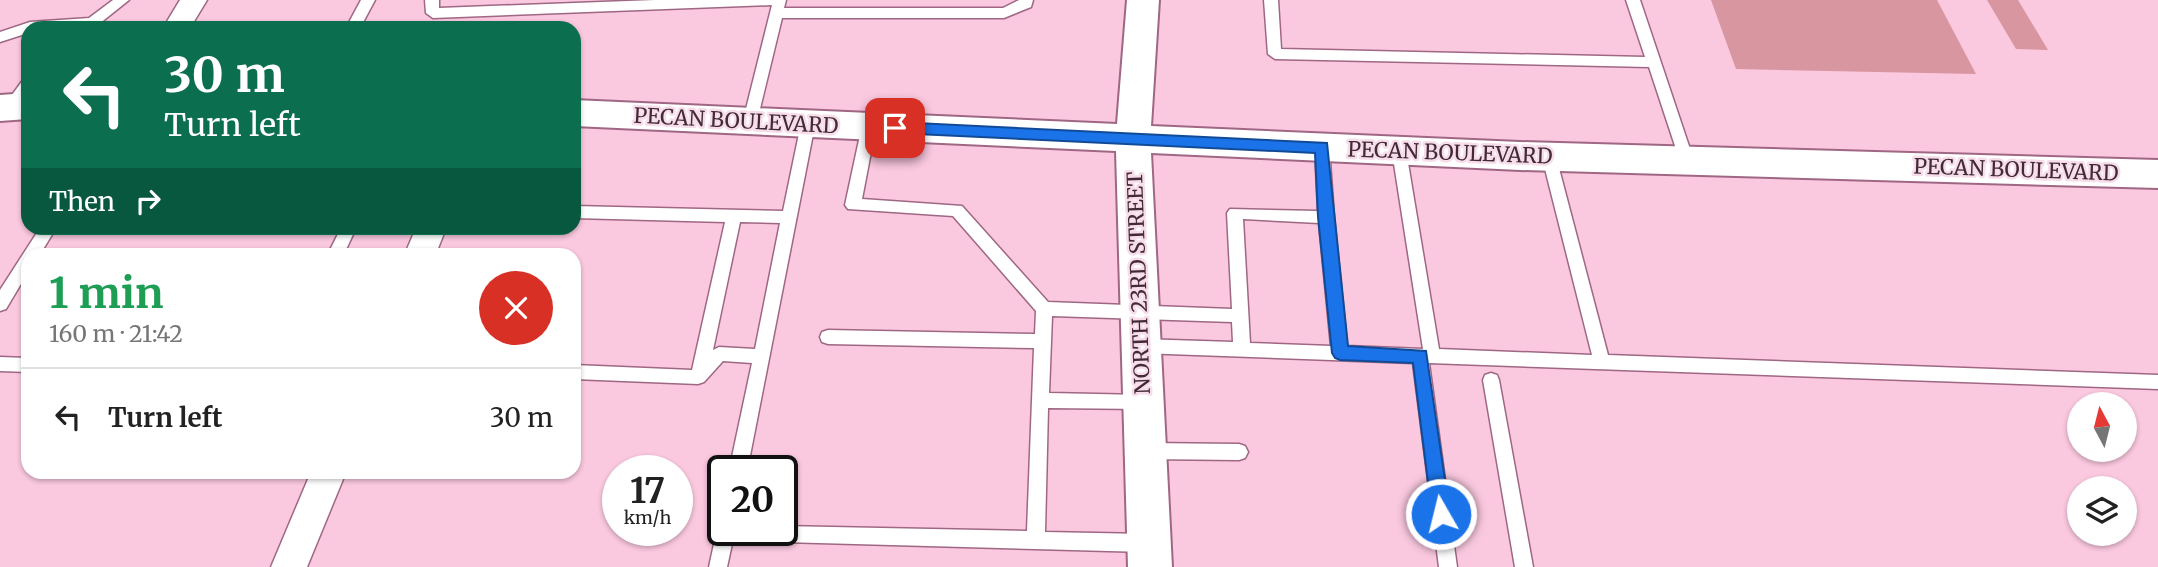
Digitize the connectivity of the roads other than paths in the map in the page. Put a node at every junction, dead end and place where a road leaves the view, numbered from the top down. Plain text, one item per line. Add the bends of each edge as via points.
1 (122, 0) edge
2 (194, 0) edge
3 (368, 0) edge
4 (432, 0) edge
5 (1027, 0) edge
6 (1143, 0) edge
7 (1271, 0) edge
8 (1633, 0) edge
9 (613, 4) edge
10 (778, 5) edge
11 (528, 6) edge
12 (94, 21) edge
13 (180, 21) edge
14 (357, 21) edge
15 (21, 30) edge
16 (0, 37) edge
17 (1654, 62) junction
18 (581, 113) edge
19 (750, 121) junction
20 (808, 124) junction
21 (869, 126) junction
22 (1133, 139) junction
23 (1322, 147) junction
24 (1399, 151) junction
25 (1549, 158) junction
26 (1687, 161) junction
27 (2158, 174) edge
28 (581, 212) edge
29 (734, 216) junction
30 (789, 217) junction
31 (1326, 217) junction
32 (21, 270) edge
33 (0, 304) edge
34 (1044, 309) junction
35 (1240, 316) junction
36 (1139, 329) junction
37 (828, 337) dead end
38 (1042, 341) junction
39 (1242, 349) junction
40 (1340, 353) junction
41 (762, 356) junction
42 (1426, 356) junction
43 (1602, 362) junction
44 (0, 364) edge
45 (21, 365) edge
46 (581, 372) edge
47 (698, 377) junction
48 (1491, 380) dead end
49 (2158, 382) edge
50 (1040, 400) junction
51 (1144, 402) junction
52 (1146, 451) junction
53 (1239, 452) dead end
54 (741, 455) edge
55 (326, 479) edge
56 (798, 534) edge
57 (1036, 540) junction
58 (723, 546) edge
59 (1150, 555) edge
60 (289, 567) edge
61 (718, 567) edge
62 (1448, 567) edge
63 (1524, 567) edge

1 - 12 lane
2 - 13 street
3 - 14 lane
4 - 11 lane via 433,13
5 - 10 lane via 1004,13
6 - 22 main road, NORTH 23RD STREET
7 - 17 lane via 1275,54
8 - 17 lane
9 - 10 lane
9 - 11 lane
10 - 19 lane
15 - 16 lane
17 - 26 lane
18 - 19 main road, PECAN BOULEVARD
19 - 20 main road, PECAN BOULEVARD
20 - 21 main road, PECAN BOULEVARD
20 - 30 lane
21 - 22 main road, PECAN BOULEVARD
21 - 34 lane via 853,205 957,210
22 - 23 main road, PECAN BOULEVARD
22 - 36 main road, NORTH 23RD STREET
23 - 24 main road, PECAN BOULEVARD
23 - 31 lane
24 - 25 main road, PECAN BOULEVARD
24 - 42 lane
25 - 26 main road, PECAN BOULEVARD
25 - 43 lane
26 - 27 main road, PECAN BOULEVARD
28 - 29 lane
29 - 30 lane
29 - 47 lane
30 - 41 lane
31 - 35 lane via 1235,214
31 - 40 lane
32 - 33 lane
34 - 36 lane
34 - 38 lane
35 - 36 lane
35 - 39 lane
36 - 39 lane
36 - 51 main road, NORTH 23RD STREET
37 - 38 lane
38 - 50 lane
39 - 40 lane
40 - 42 lane
41 - 47 lane via 719,354
41 - 54 lane
42 - 43 lane
42 - 62 lane
43 - 49 lane
44 - 45 lane
46 - 47 lane
48 - 63 lane
50 - 51 lane
50 - 57 lane
51 - 52 main road, NORTH 23RD STREET
52 - 53 lane
52 - 59 main road, NORTH 23RD STREET
55 - 60 street
56 - 57 lane
57 - 59 lane
58 - 61 lane

